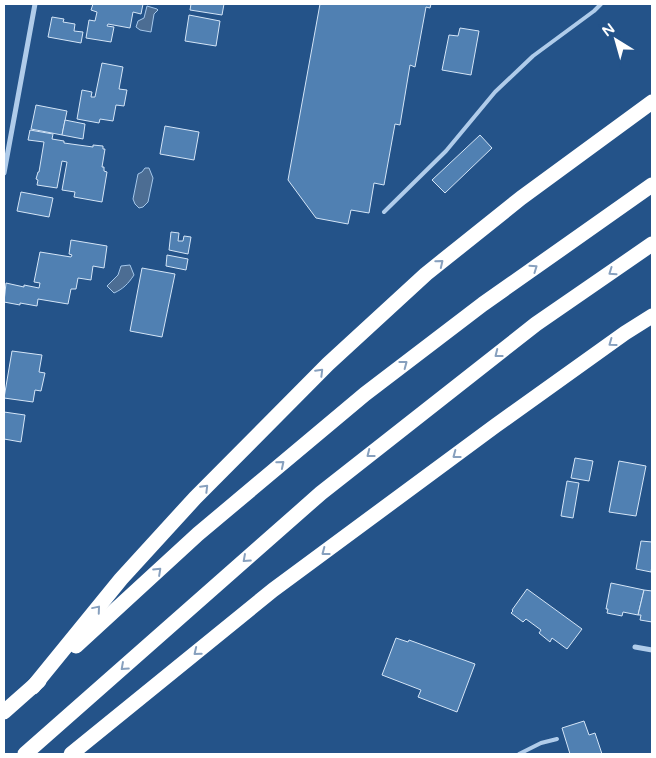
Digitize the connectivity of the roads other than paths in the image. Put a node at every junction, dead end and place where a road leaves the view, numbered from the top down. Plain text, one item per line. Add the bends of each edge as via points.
1 (35, 4) edge
2 (601, 4) edge
3 (652, 102) edge
4 (4, 174) edge
5 (652, 185) edge
6 (384, 212) dead end
7 (652, 244) edge
8 (652, 316) edge
9 (635, 647) dead end
10 (652, 650) edge
11 (32, 687) junction
12 (4, 712) edge
13 (557, 739) dead end
14 (25, 754) edge
15 (71, 754) edge
16 (519, 754) edge

1 - 4 street
2 - 6 lane via 533,56 495,92 446,151
11 -> 3 highway via 121,579 195,498 328,364 440,262
11 -> 5 highway via 198,534 365,394 483,304
7 -> 14 highway via 536,324 321,493
8 -> 15 highway via 495,426 273,590
9 - 10 street
11 - 12 highway
13 - 16 lane

